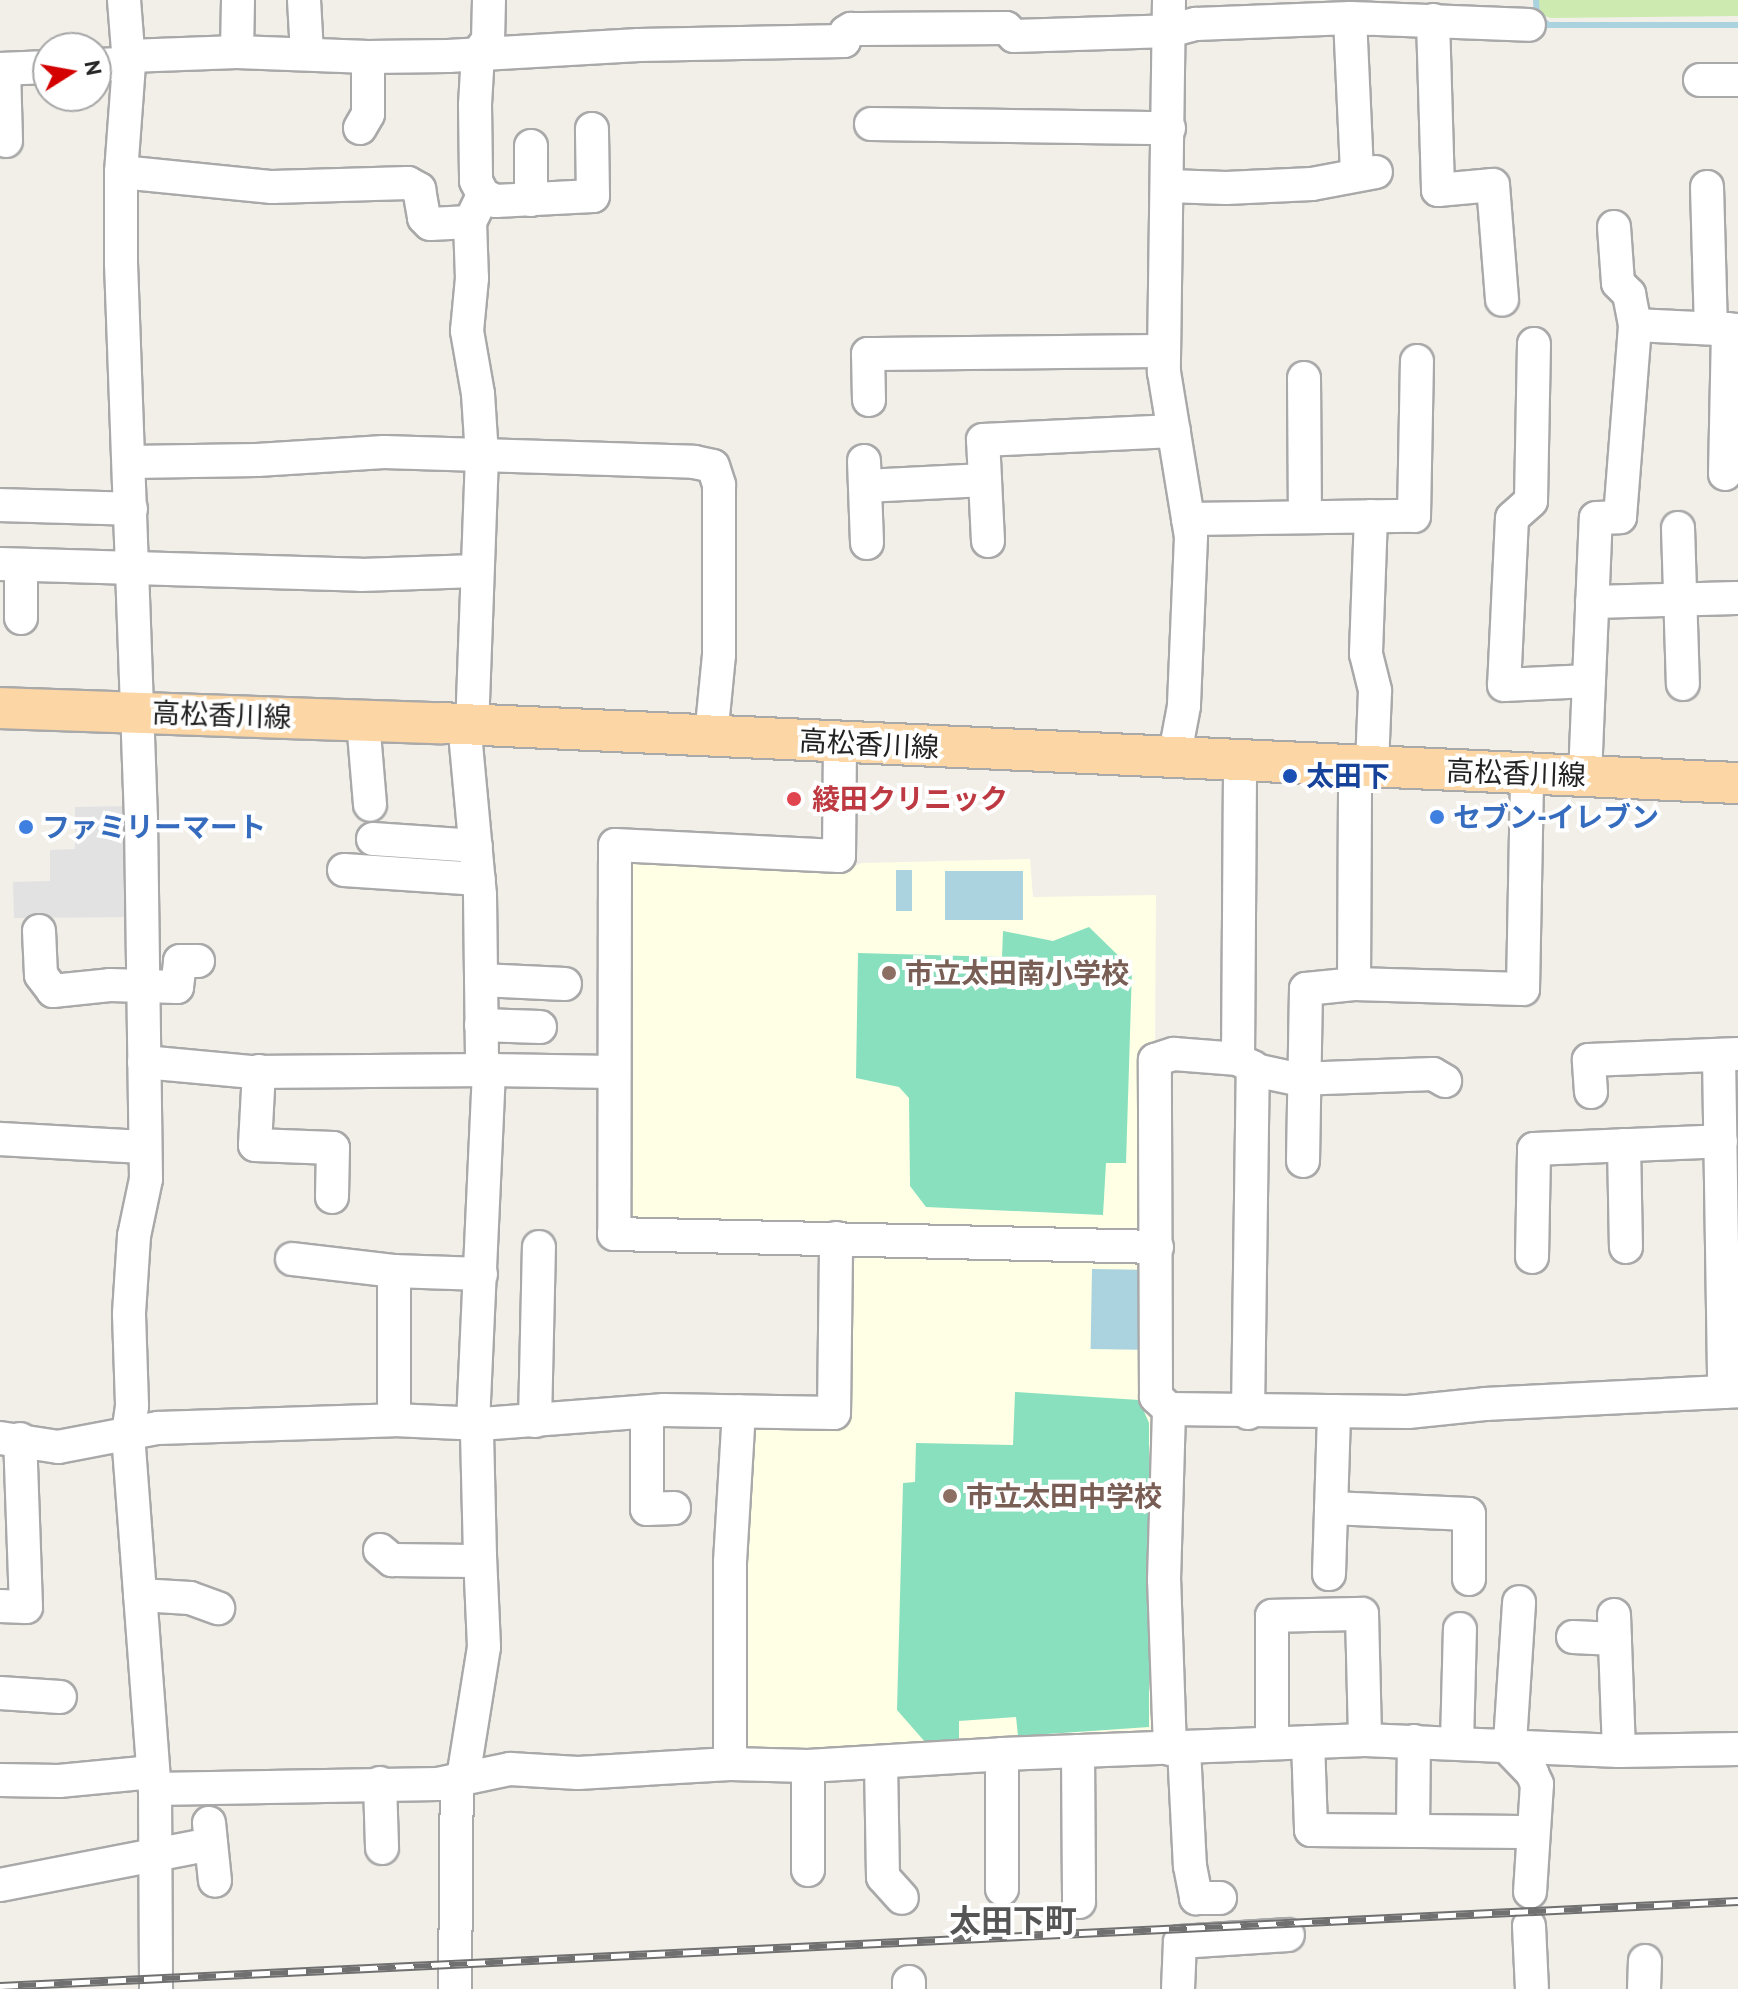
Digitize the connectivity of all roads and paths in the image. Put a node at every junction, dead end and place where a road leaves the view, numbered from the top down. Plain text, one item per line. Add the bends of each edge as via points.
1 (124, 0) edge
2 (238, 0) edge
3 (304, 0) edge
4 (489, 0) edge
5 (1338, 12) edge
6 (1447, 14) edge
7 (1169, 15) edge
8 (1529, 25) dead end
9 (237, 52) junction
10 (307, 54) junction
11 (478, 54) junction
12 (368, 57) junction
13 (129, 60) junction
14 (112, 63) edge
15 (32, 68) edge
16 (2, 69) edge
17 (1700, 80) dead end
18 (1738, 80) edge
19 (871, 124) dead end
20 (360, 128) dead end
21 (1169, 128) junction
22 (592, 129) dead end
23 (6, 141) dead end
24 (531, 146) dead end
25 (121, 172) junction
26 (1168, 186) junction
27 (1707, 187) dead end
28 (531, 200) junction
29 (477, 208) junction
30 (1614, 227) dead end
31 (1502, 300) dead end
32 (1635, 325) junction
33 (1726, 329) edge
34 (1534, 344) dead end
35 (1164, 351) junction
36 (1417, 361) dead end
37 (1304, 378) dead end
38 (869, 400) dead end
39 (1174, 431) junction
40 (482, 456) junction
41 (130, 462) junction
42 (1730, 463) edge
43 (985, 480) junction
44 (0, 505) edge
45 (131, 509) junction
46 (1371, 516) junction
47 (1305, 517) junction
48 (1188, 519) junction
49 (1678, 528) dead end
50 (988, 541) dead end
51 (867, 543) dead end
52 (10, 565) edge
53 (132, 566) junction
54 (476, 571) junction
55 (1738, 598) edge
56 (1679, 600) junction
57 (1592, 602) junction
58 (21, 618) dead end
59 (1589, 681) junction
60 (1683, 684) dead end
61 (0, 708) edge
62 (136, 711) junction
63 (363, 721) junction
64 (468, 724) junction
65 (711, 736) junction
66 (840, 742) junction
67 (1174, 759) junction
68 (1240, 762) junction
69 (1363, 767) junction
70 (1527, 774) junction
71 (1585, 776) junction
72 (1738, 783) edge
73 (370, 805) dead end
74 (373, 839) dead end
75 (476, 846) junction
76 (344, 870) dead end
77 (479, 879) junction
78 (39, 931) dead end
79 (198, 961) dead end
80 (481, 980) junction
81 (565, 984) dead end
82 (1354, 984) junction
83 (143, 989) junction
84 (481, 1025) junction
85 (540, 1027) dead end
86 (1728, 1054) edge
87 (144, 1062) junction
88 (1246, 1063) junction
89 (489, 1070) junction
90 (259, 1071) junction
91 (614, 1072) junction
92 (1304, 1079) junction
93 (1445, 1081) dead end
94 (1591, 1092) dead end
95 (0, 1139) edge
96 (1721, 1141) junction
97 (1624, 1145) junction
98 (145, 1147) junction
99 (1303, 1161) dead end
100 (332, 1197) dead end
101 (836, 1238) junction
102 (539, 1247) dead end
103 (1157, 1247) junction
104 (1626, 1247) dead end
105 (1532, 1257) dead end
106 (292, 1259) dead end
107 (394, 1271) junction
108 (481, 1274) junction
109 (1731, 1392) edge
110 (1169, 1409) junction
111 (739, 1411) junction
112 (1334, 1411) junction
113 (647, 1412) junction
114 (1248, 1413) junction
115 (394, 1420) junction
116 (535, 1421) junction
117 (473, 1423) junction
118 (128, 1434) junction
119 (10, 1438) edge
120 (674, 1508) dead end
121 (1331, 1508) junction
122 (380, 1550) dead end
123 (480, 1556) junction
124 (1329, 1574) dead end
125 (1469, 1579) dead end
126 (140, 1595) junction
127 (1519, 1602) dead end
128 (0, 1606) edge
129 (218, 1608) dead end
130 (1460, 1629) dead end
131 (1573, 1637) dead end
132 (0, 1693) edge
133 (60, 1697) dead end
134 (1365, 1740) junction
135 (1414, 1741) junction
136 (1308, 1742) junction
137 (1457, 1742) junction
138 (1272, 1743) junction
139 (1507, 1743) junction
140 (1177, 1749) junction
141 (1738, 1749) edge
142 (1078, 1751) junction
143 (1619, 1751) junction
144 (1002, 1754) junction
145 (881, 1762) junction
146 (730, 1764) junction
147 (808, 1766) junction
148 (460, 1778) junction
149 (0, 1780) edge
150 (154, 1780) junction
151 (380, 1783) junction
152 (1413, 1831) junction
153 (1531, 1832) junction
154 (382, 1848) dead end
155 (155, 1854) junction
156 (808, 1870) dead end
157 (215, 1881) dead end
158 (0, 1885) edge
159 (1002, 1889) dead end
160 (1530, 1892) dead end
161 (902, 1898) dead end
162 (1220, 1898) dead end
163 (1079, 1902) dead end
164 (1529, 1926) dead end
165 (1288, 1935) dead end
166 (156, 1989) edge
167 (455, 1989) edge
168 (1178, 1989) edge
169 (1532, 1989) edge

1 - 13 street
2 - 9 street
3 - 10 street
4 - 11 street via 488,40
5 - 6 street
5 - 7 street via 1196,24
5 - 26 street via 1367,174 1312,184
6 - 8 street
6 - 31 street via 1438,190 1493,185
7 - 11 street via 1014,36 1009,31 845,34 844,41
7 - 21 street
9 - 10 street
9 - 13 street
10 - 12 street
11 - 12 street
11 - 29 street
12 - 20 street via 368,114
13 - 14 street
13 - 25 street
15 - 16 street
16 - 23 street
17 - 18 street
19 - 21 street
21 - 26 street
22 - 28 street via 593,196
24 - 28 street
25 - 29 street via 272,187 408,183 419,189 430,224
25 - 41 street
26 - 35 street
27 - 33 street
28 - 29 street via 496,201
29 - 40 street via 467,331
30 - 32 street via 1618,283 1629,294
32 - 33 street
32 - 57 street via 1620,517 1596,518
33 - 42 street
34 - 59 street via 1531,501 1512,518 1504,685
35 - 38 street via 868,354
35 - 39 street
36 - 46 street via 1414,516
37 - 47 street
39 - 43 street via 983,440
39 - 48 street
40 - 41 street via 384,452
40 - 54 street
40 - 65 street via 713,466 719,485 719,655
41 - 45 street
43 - 50 street
43 - 51 street via 865,474
44 - 45 street
45 - 53 street
46 - 47 street
46 - 69 street via 1366,654 1375,691
47 - 48 street
48 - 67 street via 1184,706
49 - 56 street
52 - 53 street
52 - 58 street
53 - 54 street via 361,575
53 - 62 street
54 - 64 street
55 - 56 street
56 - 57 street
56 - 60 street
57 - 59 street
59 - 71 street
61 - 62 main road, 高松香川線
62 - 63 main road, 高松香川線
62 - 83 street
63 - 64 main road, 高松香川線
63 - 73 street
64 - 65 main road, 高松香川線
64 - 75 street
65 - 66 main road, 高松香川線
66 - 67 main road, 高松香川線
66 - 91 street via 839,856 615,845
67 - 68 main road, 高松香川線
68 - 69 main road, 高松香川線
68 - 88 street
69 - 70 main road, 高松香川線
69 - 82 street
70 - 71 main road, 高松香川線
70 - 82 street via 1523,989
71 - 72 main road, 高松香川線
74 - 75 street
75 - 77 street
76 - 77 street
77 - 80 street
78 - 83 street via 41,975 53,991 110,985
79 - 83 street via 180,961 177,987
80 - 81 street
80 - 84 street
82 - 92 street via 1306,989
83 - 87 street
84 - 85 street
84 - 89 street via 482,1058
86 - 94 street via 1589,1060
86 - 96 street
87 - 90 street
87 - 98 street
88 - 92 street
88 - 103 street via 1174,1054 1155,1060
88 - 114 street
89 - 90 street
89 - 91 street
89 - 108 street
90 - 100 street via 255,1145 333,1148
91 - 101 street via 614,1234
92 - 93 street via 1433,1074
92 - 99 street
95 - 98 street
96 - 97 street
96 - 109 street
97 - 104 street
97 - 105 street via 1534,1149
98 - 118 street via 146,1179 134,1236 129,1314
101 - 103 street
101 - 111 street via 834,1413
102 - 116 street
103 - 110 street via 1156,1397
106 - 107 street
107 - 108 street
107 - 115 street
108 - 117 street
109 - 112 street via 1408,1412
110 - 114 street
110 - 140 street via 1164,1580
111 - 113 street
111 - 146 street via 730,1562
112 - 114 street
112 - 121 street
113 - 116 street
113 - 120 street via 647,1509
115 - 117 street
115 - 118 street via 158,1428
116 - 117 street
117 - 123 street
118 - 119 street via 58,1447
118 - 126 street
119 - 128 street via 26,1607
121 - 124 street
121 - 125 street via 1469,1514
122 - 123 street via 392,1560 472,1561
123 - 148 street via 484,1647
126 - 129 street via 190,1598
126 - 150 street
127 - 139 street
130 - 137 street
131 - 143 street via 1615,1627
132 - 133 street
134 - 135 street
134 - 136 street
134 - 138 street via 1362,1614 1272,1616
135 - 137 street
135 - 152 street
136 - 138 street
136 - 152 street via 1311,1830
137 - 139 street
138 - 140 street
139 - 143 street
139 - 153 street via 1537,1784
140 - 142 street
140 - 162 street via 1196,1898
141 - 143 street
142 - 144 street
142 - 163 street
144 - 145 street
144 - 159 street
145 - 147 street
145 - 161 street via 883,1877
146 - 147 street
146 - 148 street via 578,1773 510,1769
147 - 156 street
148 - 151 street via 438,1784
148 - 167 street
149 - 150 street
150 - 151 street
150 - 155 street
151 - 154 street
152 - 153 street
153 - 160 street
155 - 157 street via 210,1834
155 - 158 street
155 - 166 street
164 - 169 street
165 - 168 street via 1180,1942

